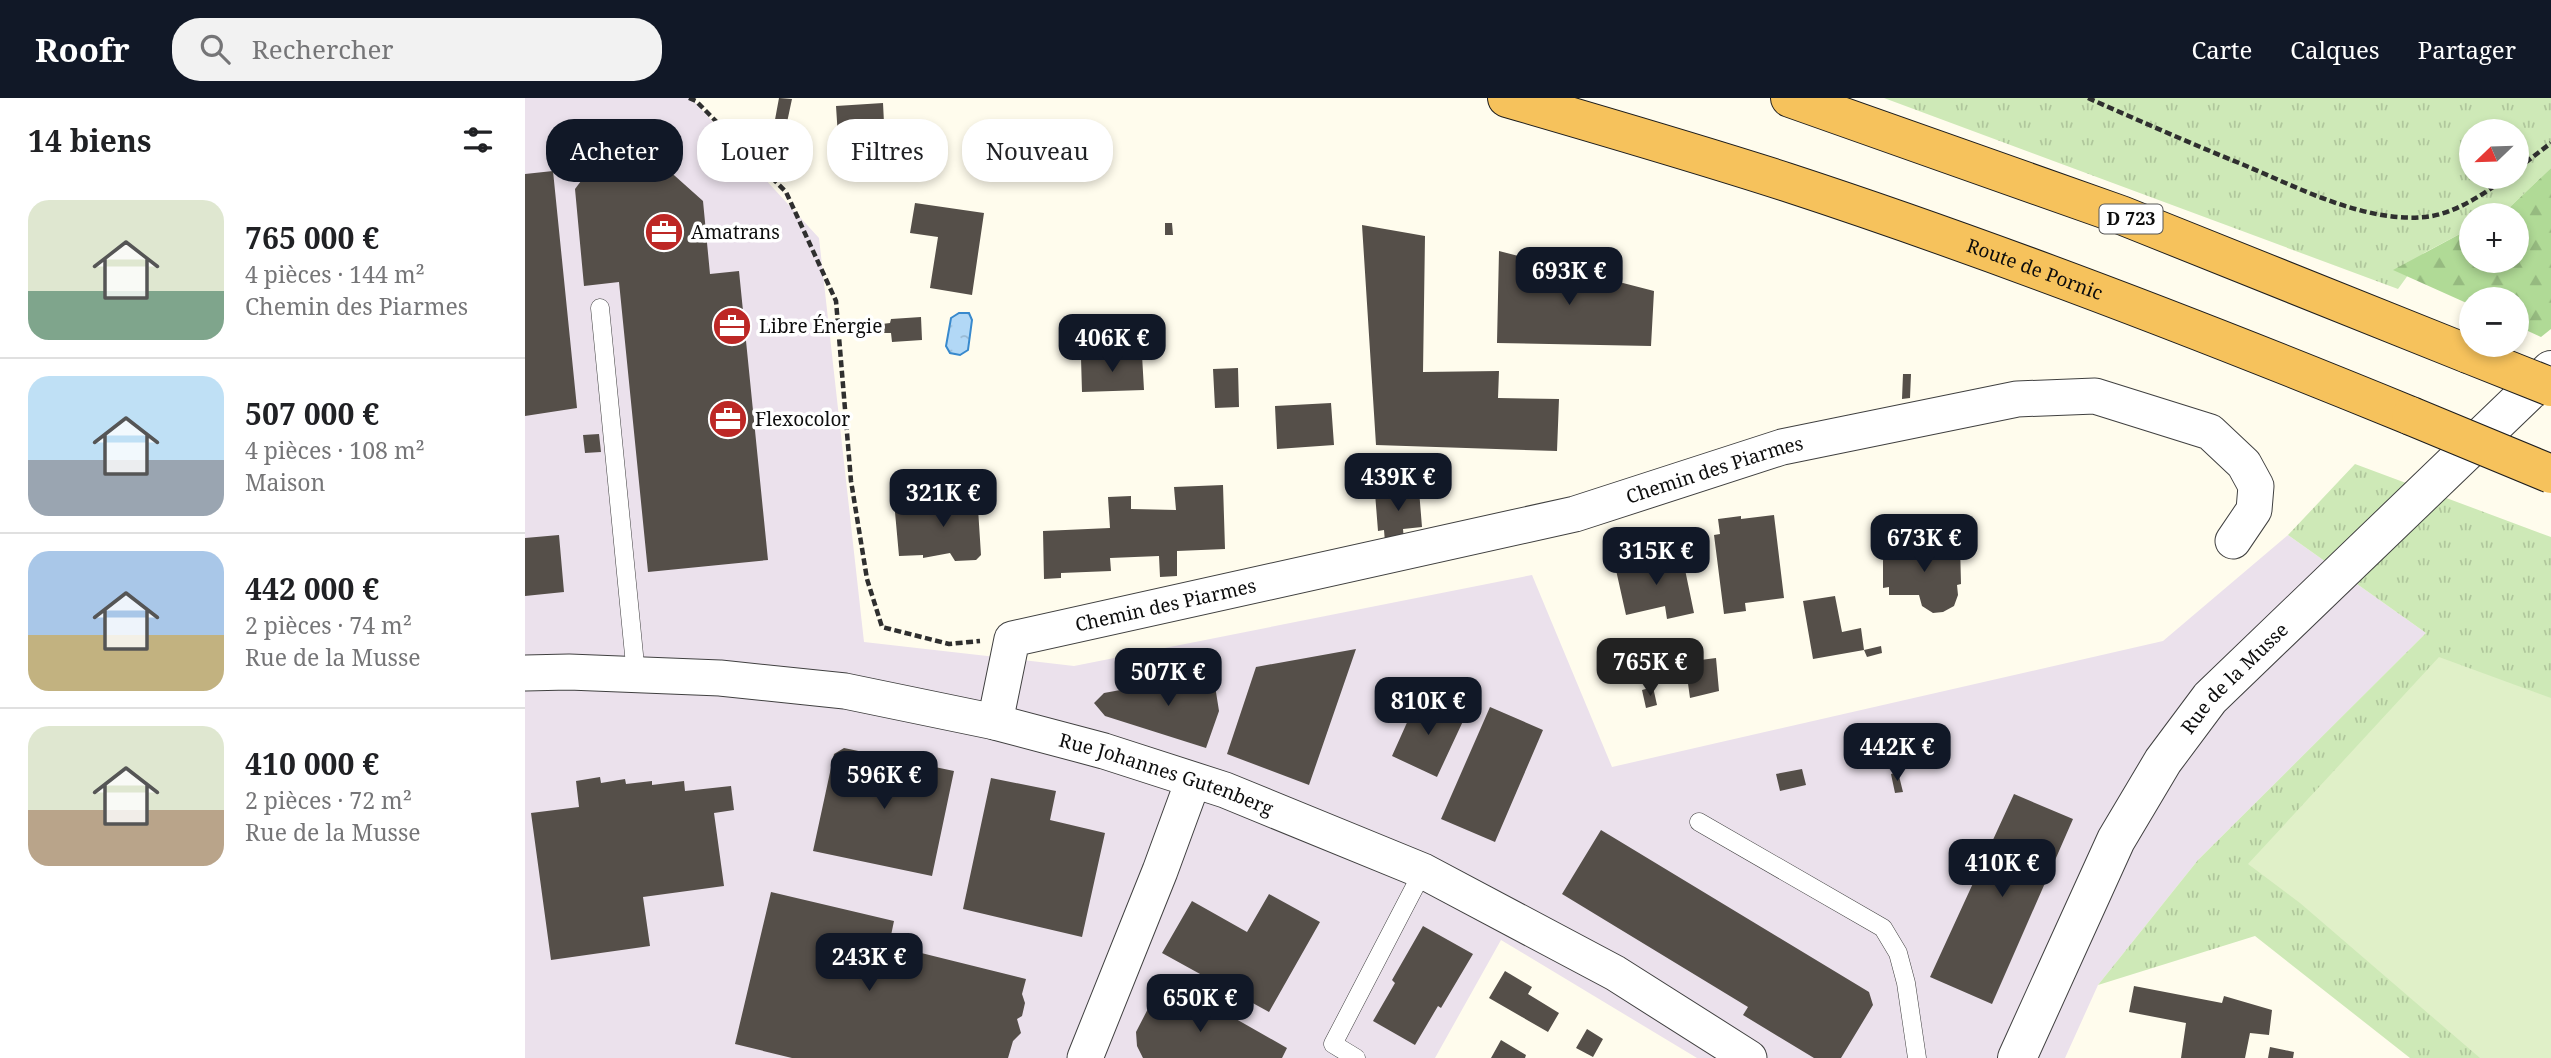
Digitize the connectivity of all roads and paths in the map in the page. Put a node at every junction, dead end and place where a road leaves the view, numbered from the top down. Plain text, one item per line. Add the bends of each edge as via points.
1 (689, 98) edge
2 (1507, 98) edge
3 (1790, 98) edge
4 (2088, 98) edge
5 (2551, 143) edge
6 (2529, 160) edge
7 (2487, 189) edge
8 (600, 308) dead end
9 (2551, 370) edge
10 (2551, 387) edge
11 (2551, 474) edge
12 (2233, 541) dead end
13 (1012, 639) junction
14 (525, 673) edge
15 (636, 675) junction
16 (995, 722) junction
17 (1193, 781) junction
18 (1699, 822) dead end
19 (1423, 871) junction
20 (1084, 1058) edge
21 (1356, 1058) edge
22 (1749, 1058) edge
23 (1917, 1058) edge
24 (2017, 1058) edge

1 - 13 path via 786,192 836,300 851,481 867,579 882,627 949,644
2 - 11 highway, Route de Pornic, bridge via 1909,224
3 - 10 highway, D 723, bridge via 2121,215
4 - 7 path via 2314,195 2383,215 2432,216
5 - 6 path
8 - 15 lane
9 - 24 street, Rue de la Musse via 2210,698 2163,761 2116,840
12 - 13 street, Chemin des Piarmes via 2254,510 2256,486 2244,464 2210,432 2095,396 2017,400 1782,447 1575,514
13 - 16 street
14 - 15 street, Rue Johannes Gutenberg
15 - 16 street, Rue Johannes Gutenberg via 845,691
16 - 17 street, Rue Johannes Gutenberg
17 - 19 street, Rue Johannes Gutenberg
17 - 20 street
18 - 23 lane via 1883,928 1898,953 1906,983
19 - 21 lane via 1332,1044
19 - 22 street, Rue Johannes Gutenberg via 1615,973

